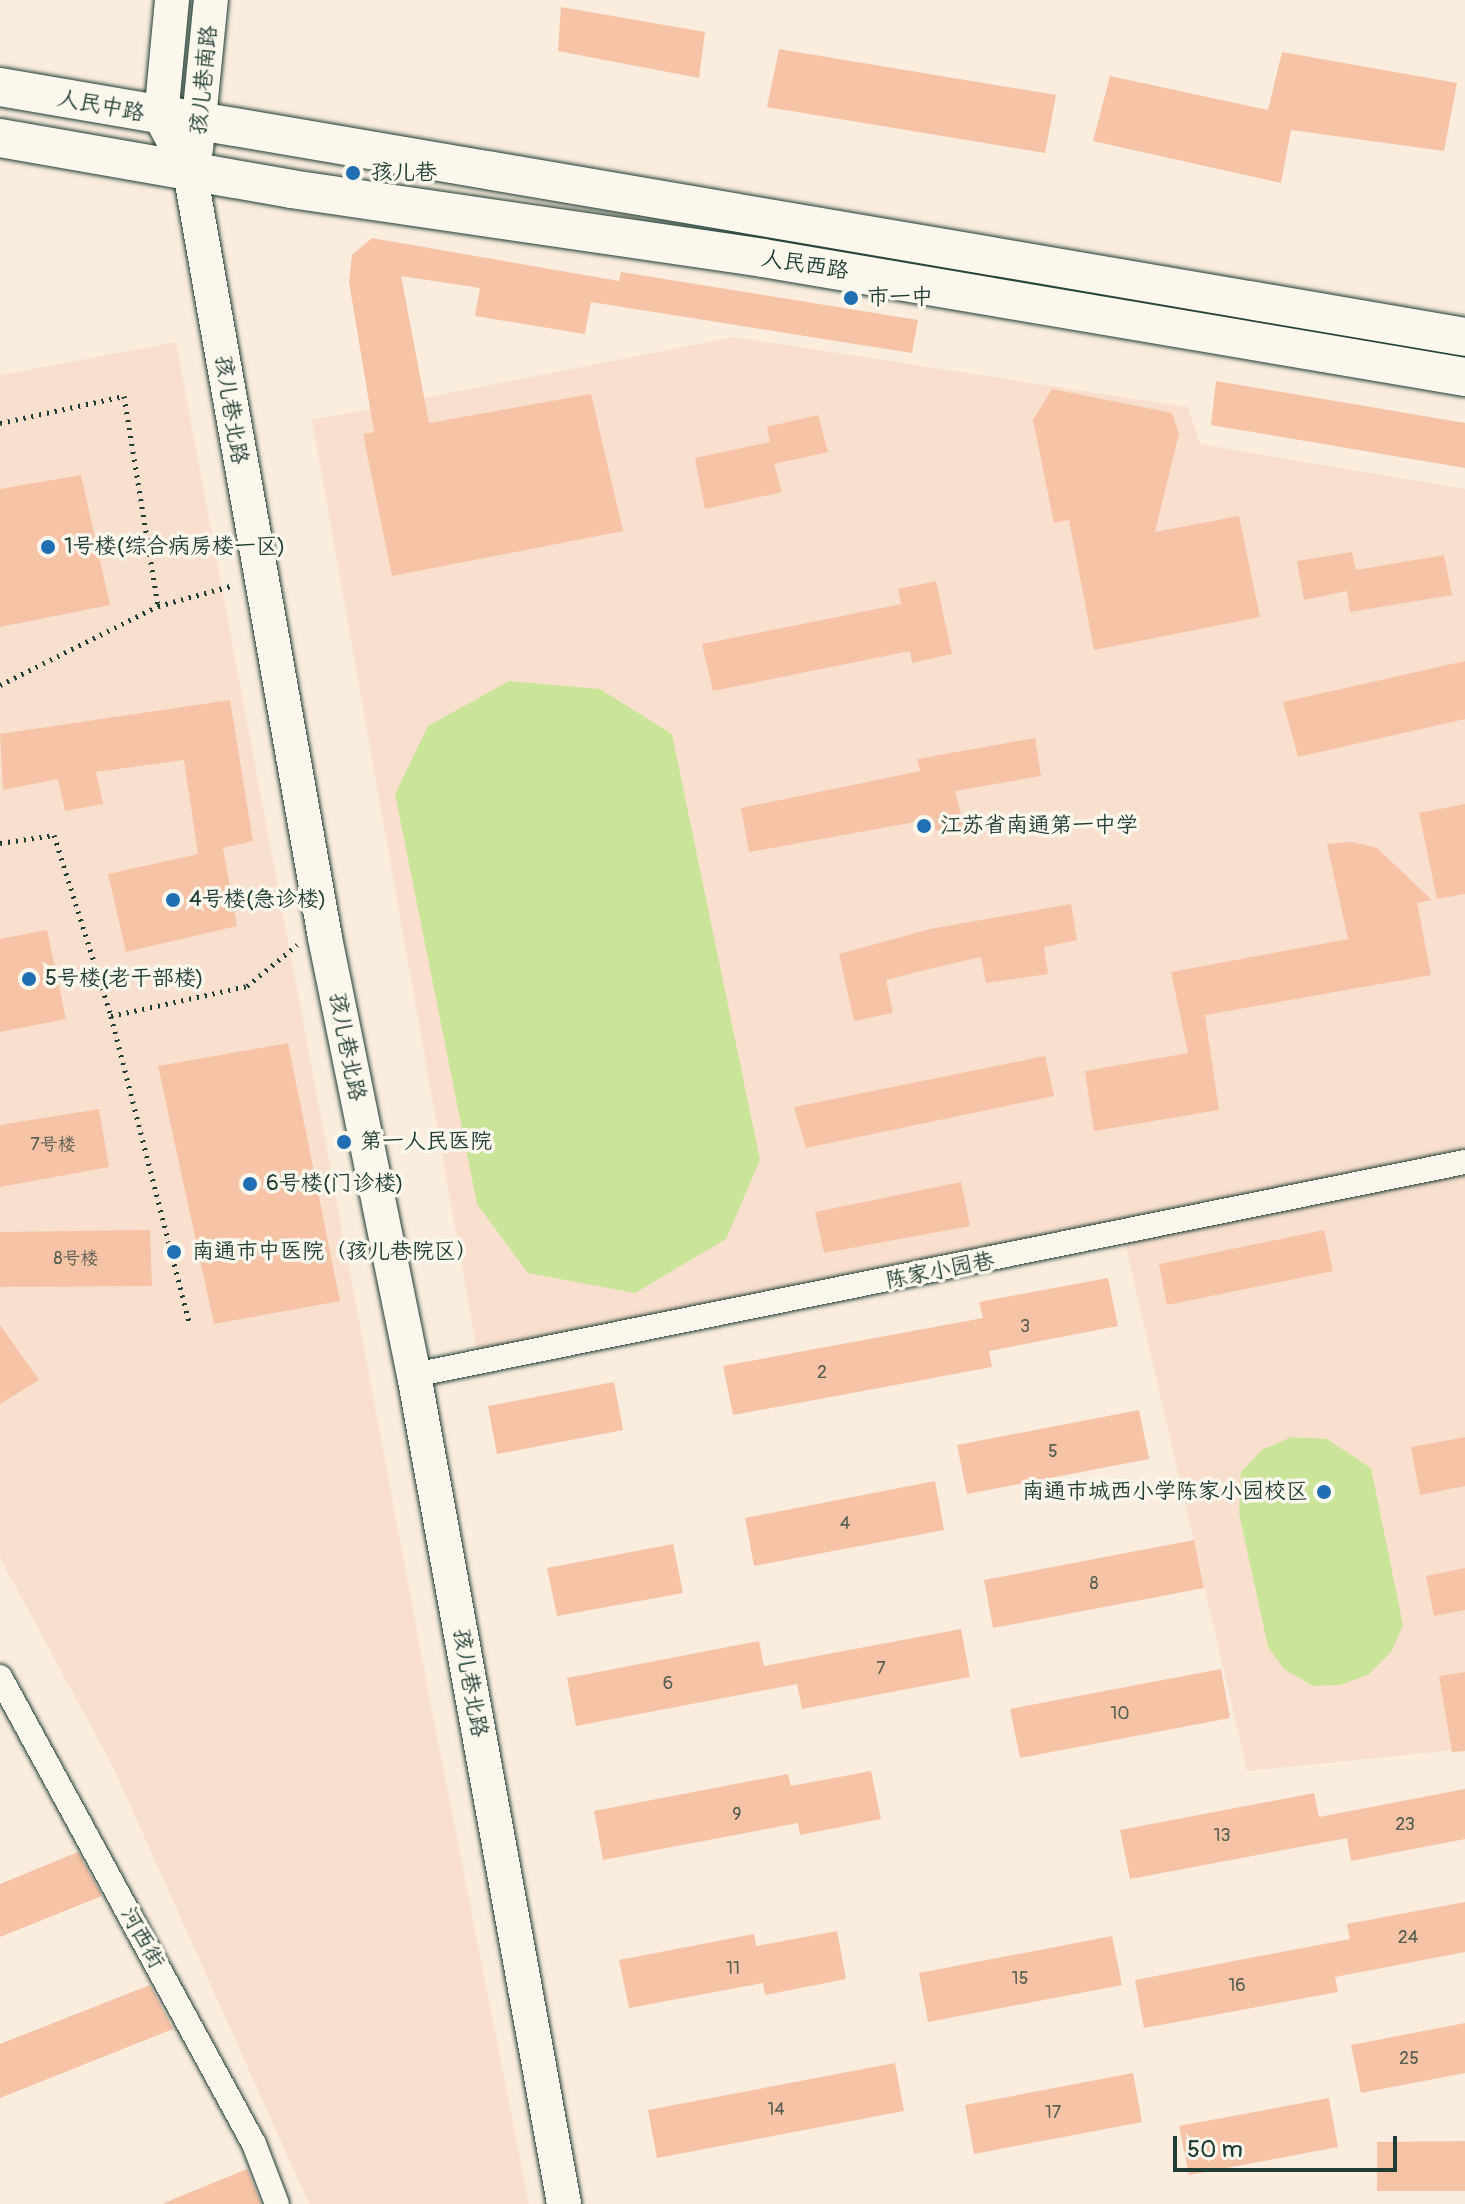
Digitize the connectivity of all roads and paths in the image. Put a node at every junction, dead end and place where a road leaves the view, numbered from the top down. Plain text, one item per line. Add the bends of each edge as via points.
1 (172, 0) edge
2 (211, 0) edge
3 (0, 87) edge
4 (161, 117) junction
5 (203, 124) junction
6 (0, 138) edge
7 (190, 172) junction
8 (1465, 337) edge
9 (1465, 377) edge
10 (0, 423) edge
11 (259, 578) junction
12 (158, 606) junction
13 (0, 685) edge
14 (0, 843) edge
15 (325, 938) junction
16 (111, 1016) junction
17 (1465, 1162) edge
18 (189, 1321) dead end
19 (414, 1375) junction
20 (0, 1677) edge
21 (277, 2204) edge
22 (564, 2204) edge

1 - 4 main road, 孩儿巷南路
2 - 5 main road, 孩儿巷南路
3 - 4 main road, 人民中路
4 - 5 main road, 人民中路
4 - 7 main road, 孩儿巷南路
5 - 7 main road, 孩儿巷南路
5 - 8 main road, 人民西路
6 - 7 main road
7 - 9 main road, 人民西路 via 763,258
7 - 11 main road, 孩儿巷北路
10 - 12 path via 124,396
11 - 12 path
11 - 15 main road, 孩儿巷北路
12 - 13 path
14 - 16 path via 54,835
15 - 16 path via 291,947 247,986
15 - 19 main road, 孩儿巷北路
16 - 18 path
17 - 19 street, 陈家小园巷
19 - 22 main road, 孩儿巷北路
20 - 21 street, 河西街 via 254,2144

